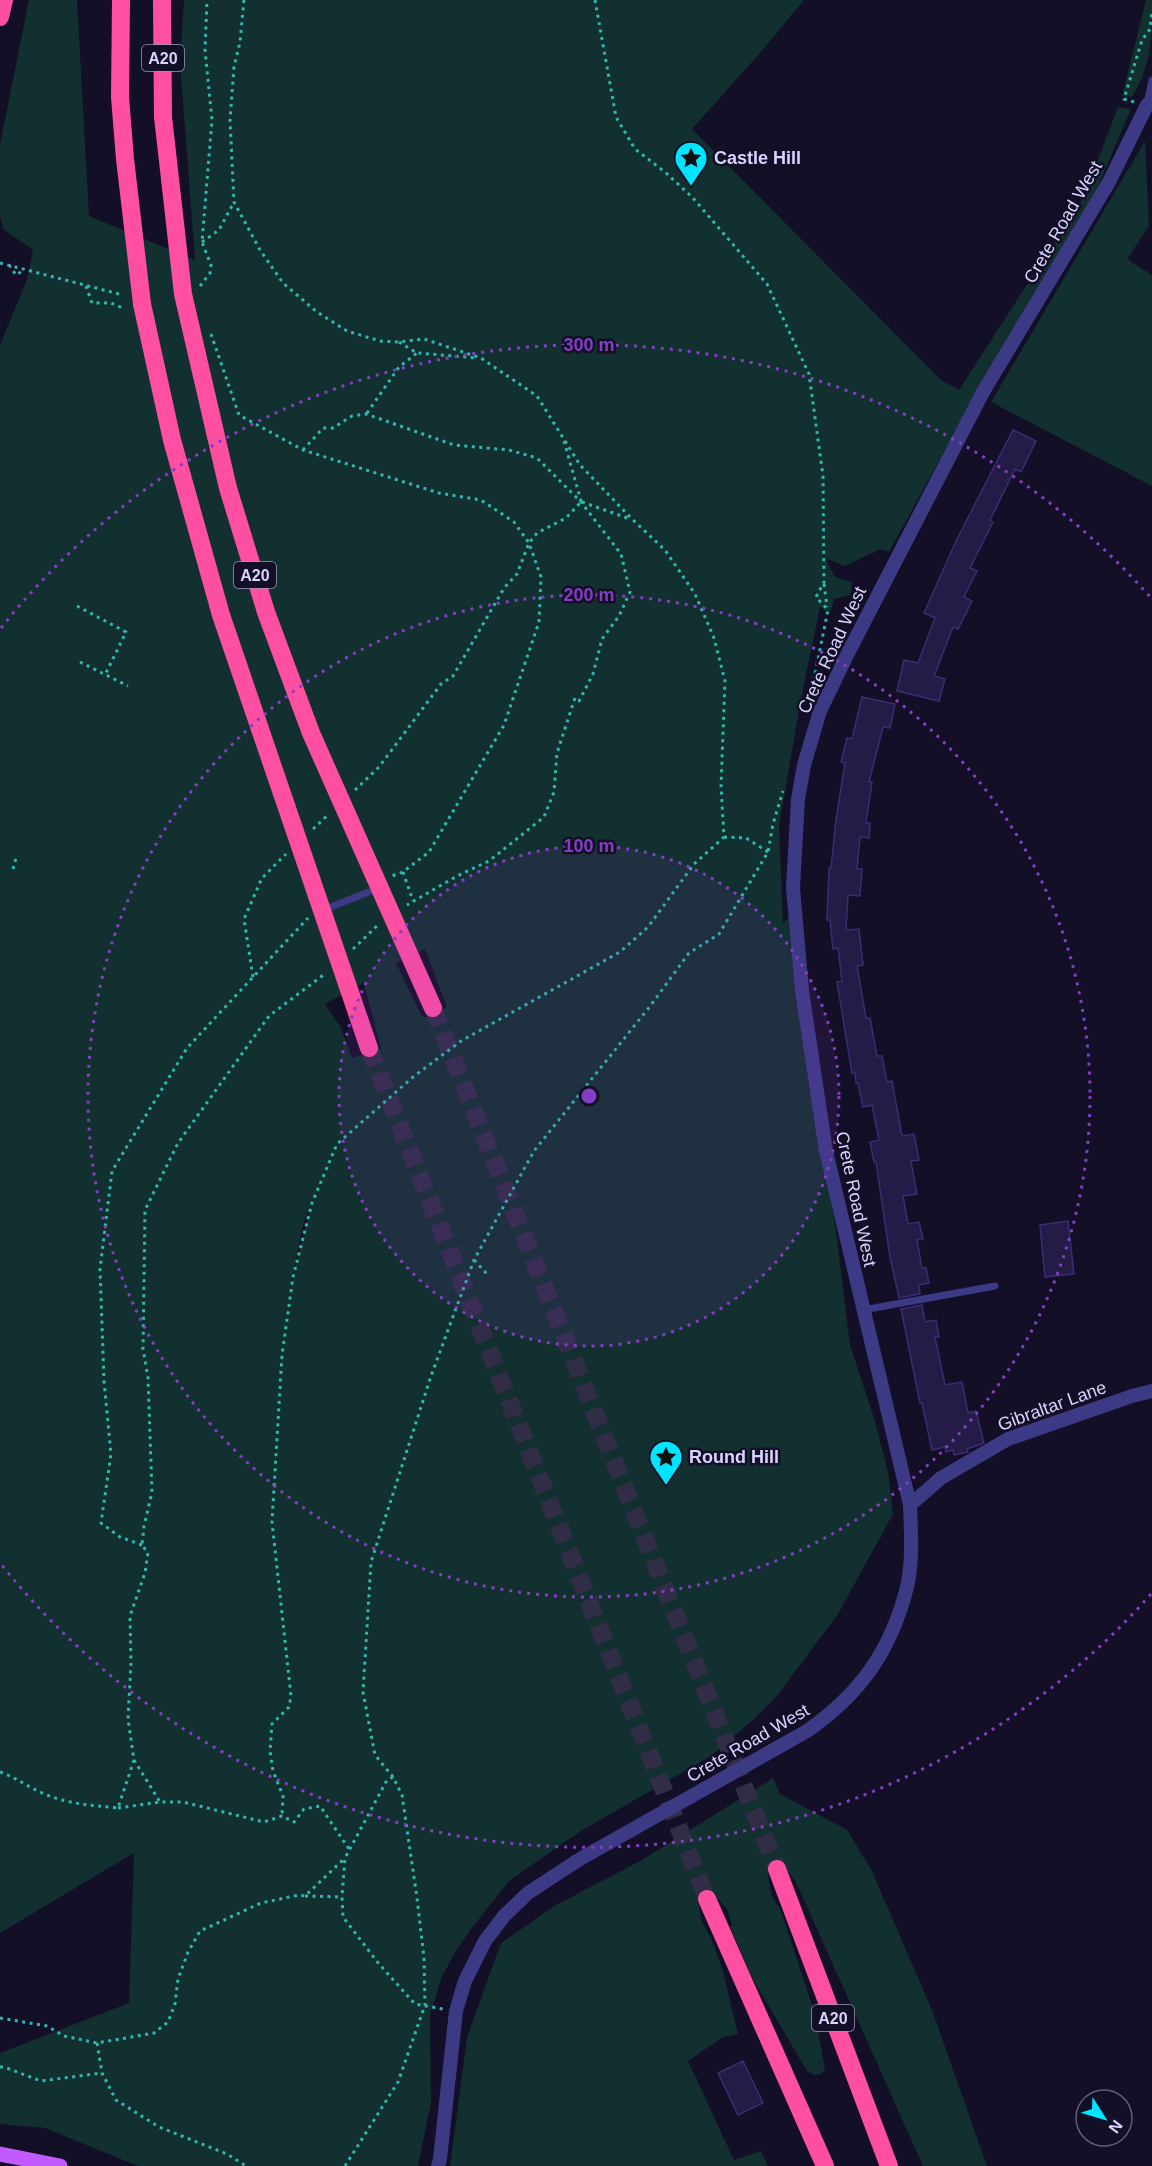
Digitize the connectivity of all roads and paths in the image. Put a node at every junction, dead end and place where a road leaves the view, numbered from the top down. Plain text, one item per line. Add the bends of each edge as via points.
1 (4, 0) edge
2 (121, 0) edge
3 (162, 0) edge
4 (207, 0) edge
5 (244, 0) edge
6 (595, 0) edge
7 (1152, 11) edge
8 (0, 17) edge
9 (1151, 30) edge
10 (1152, 80) edge
11 (1150, 104) edge
12 (234, 202) junction
13 (202, 242) junction
14 (0, 263) edge
15 (9, 266) junction
16 (24, 270) junction
17 (196, 291) dead end
18 (123, 295) dead end
19 (210, 331) dead end
20 (399, 342) junction
21 (417, 353) junction
22 (481, 358) junction
23 (366, 414) junction
24 (563, 436) junction
25 (303, 450) junction
26 (581, 502) junction
27 (633, 520) junction
28 (529, 543) junction
29 (824, 582) junction
30 (77, 606) dead end
31 (828, 610) junction
32 (80, 662) dead end
33 (105, 675) junction
34 (128, 687) dead end
35 (809, 700) dead end
36 (783, 790) dead end
37 (354, 791) dead end
38 (329, 814) dead end
39 (312, 830) dead end
40 (724, 837) junction
41 (768, 852) junction
42 (287, 854) dead end
43 (16, 858) dead end
44 (13, 869) dead end
45 (403, 872) junction
46 (382, 883) junction
47 (413, 901) junction
48 (405, 907) dead end
49 (317, 912) junction
50 (380, 923) dead end
51 (350, 952) dead end
52 (335, 966) dead end
53 (253, 977) junction
54 (433, 1008) tunnel mouth
55 (369, 1048) tunnel mouth
56 (474, 1260) junction
57 (488, 1275) dead end
58 (995, 1286) dead end
59 (863, 1310) junction
60 (1152, 1391) edge
61 (910, 1505) junction
62 (142, 1545) junction
63 (134, 1760) junction
64 (0, 1772) edge
65 (393, 1777) junction
66 (160, 1802) junction
67 (118, 1808) junction
68 (282, 1816) junction
69 (349, 1849) junction
70 (345, 1858) junction
71 (777, 1869) tunnel mouth
72 (305, 1896) junction
73 (342, 1897) junction
74 (708, 1899) tunnel mouth
75 (425, 2005) junction
76 (439, 2008) dead end
77 (0, 2018) edge
78 (97, 2043) junction
79 (0, 2067) edge
80 (102, 2073) junction
81 (870, 2116) junction
82 (0, 2154) edge
83 (60, 2166) edge
84 (246, 2166) edge
85 (345, 2166) edge
86 (438, 2166) edge
87 (825, 2166) edge
88 (889, 2166) edge
89 (894, 2166) edge

1 - 8 highway
2 - 49 highway, A20, bridge via 120,97 142,304 172,440 221,615
3 - 46 highway, A20, bridge via 163,117 183,294 228,488 266,612 311,733
4 - 13 path via 205,50 212,120
5 - 12 path via 230,120
6 - 29 path via 616,117 635,149 693,198 767,284 808,374 824,476
7 - 9 path
9 - 11 path via 1142,40 1124,99
10 - 11 lane
11 - 59 street, Crete Road West via 983,392 843,663 820,711 804,765 793,888 802,991 826,1151
12 - 13 path via 219,230
12 - 20 path via 282,283 347,331
13 - 17 path via 211,265 210,273
14 - 15 path
15 - 16 path
15 - 16 path via 16,275
16 - 18 path
19 - 25 path via 239,415
20 - 21 path
20 - 22 path via 424,339
21 - 22 path
21 - 23 path via 399,368
22 - 24 path via 537,396
23 - 25 path via 352,416 333,428 323,428
23 - 26 path via 454,445 509,450 537,458
24 - 26 path
24 - 27 path via 580,465
25 - 28 path via 439,493 481,500 514,522
26 - 27 path
26 - 28 path via 566,518 537,533
26 - 47 path via 621,554 630,592 602,639 586,688 579,701 575,698 557,753 554,792 544,818 489,861
27 - 40 path via 665,550 695,594 714,638 725,681
28 - 37 path via 517,574 504,588 453,676 441,684 379,767
28 - 45 path via 540,576 539,622 504,725 429,852
29 - 31 path
29 - 31 path via 816,597
30 - 33 path via 126,632
31 - 35 path
32 - 33 path
33 - 34 path
36 - 41 path
38 - 39 path
40 - 41 path via 746,838
40 - 68 path via 694,864 648,927 620,952 461,1041 337,1144 312,1203 293,1277 282,1355 272,1522 291,1696 289,1707 273,1724 270,1751 283,1796
41 - 56 path via 719,934 689,953 534,1151
42 - 53 path via 261,878 244,919
43 - 44 path
45 - 46 path
45 - 47 path
46 - 49 lane
46 - 54 highway, A20, bridge
47 - 48 path
49 - 53 path
49 - 55 highway, A20, bridge
50 - 51 path
52 - 62 path via 269,1016 178,1143 145,1210 143,1349 148,1377 152,1492
53 - 62 path via 187,1048 112,1171 100,1269 111,1454 101,1523 120,1537
56 - 57 path
56 - 65 path via 431,1376 372,1562 363,1692 375,1755
58 - 59 lane
59 - 61 street, Crete Road West
60 - 61 street, Gibraltar Lane via 1008,1439 940,1478
61 - 86 street, Crete Road West via 907,1587 889,1638 857,1690 807,1731 580,1859 528,1893 485,1941 465,1981 456,2011
62 - 63 path via 148,1553 145,1573 130,1616 128,1719
63 - 66 path
63 - 67 path
64 - 67 path via 45,1795 81,1806
65 - 69 path via 387,1780
65 - 75 path via 402,1795 416,1887
66 - 67 path
66 - 68 path via 183,1802 264,1822
68 - 69 path via 294,1822 304,1809 320,1806
69 - 70 path
70 - 72 path
70 - 73 path
71 - 81 highway, A20
72 - 73 path
72 - 78 path via 261,1903 200,1931 178,1979 168,2022 154,2033
73 - 75 path via 343,1917 379,1964 415,2004
74 - 87 highway
75 - 76 path
75 - 85 path via 398,2082
77 - 78 path via 47,2026 64,2036
78 - 80 path
79 - 80 path via 41,2081
80 - 84 path via 116,2100 159,2127 227,2154
81 - 88 highway, A20
81 - 89 highway
82 - 83 main road

